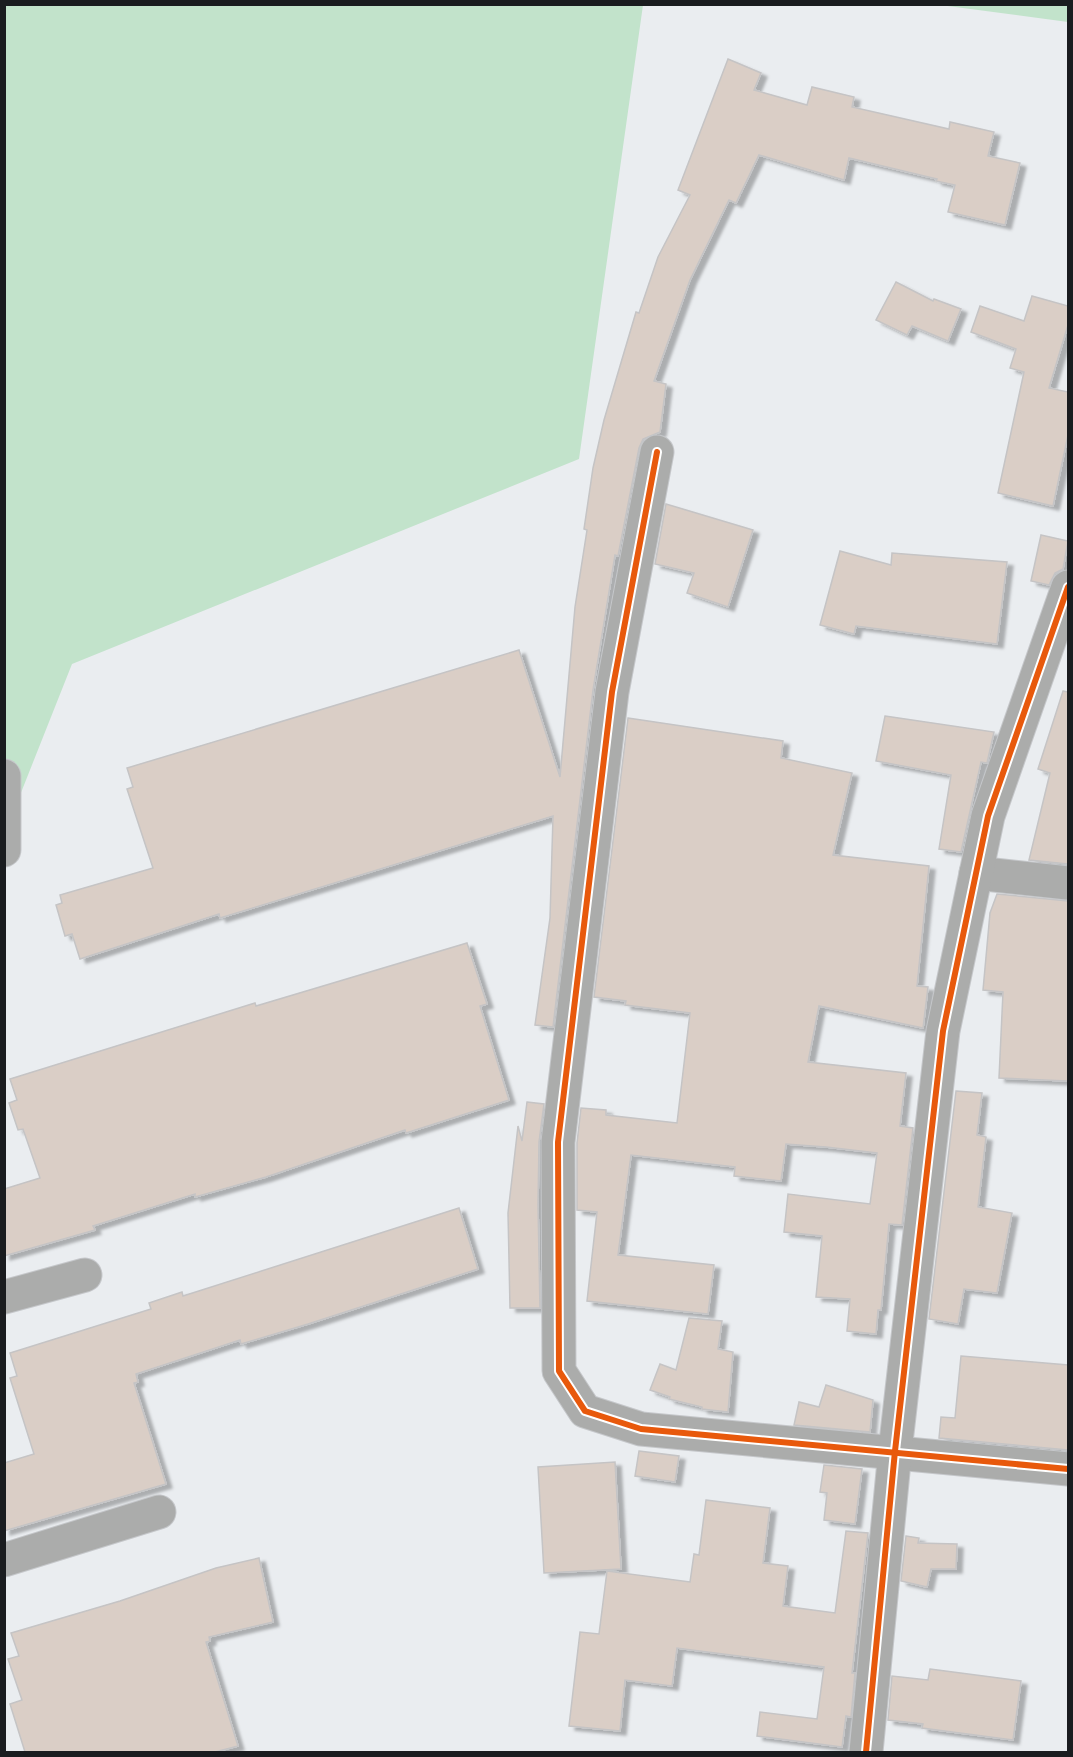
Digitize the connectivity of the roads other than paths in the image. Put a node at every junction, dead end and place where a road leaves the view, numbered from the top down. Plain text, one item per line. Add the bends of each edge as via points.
1 (657, 452) dead end
2 (1068, 587) edge
3 (4, 776) edge
4 (4, 850) edge
5 (976, 873) junction
6 (1068, 883) edge
7 (85, 1275) dead end
8 (4, 1297) edge
9 (895, 1451) junction
10 (1068, 1469) edge
11 (159, 1512) dead end
12 (4, 1560) edge
13 (866, 1752) edge

1 - 9 street via 612,692 558,1142 560,1371 585,1411 641,1429
2 - 5 street via 988,816
3 - 4 street
5 - 6 street
5 - 9 street via 944,1031
7 - 8 street
9 - 10 street
9 - 13 street
11 - 12 street

